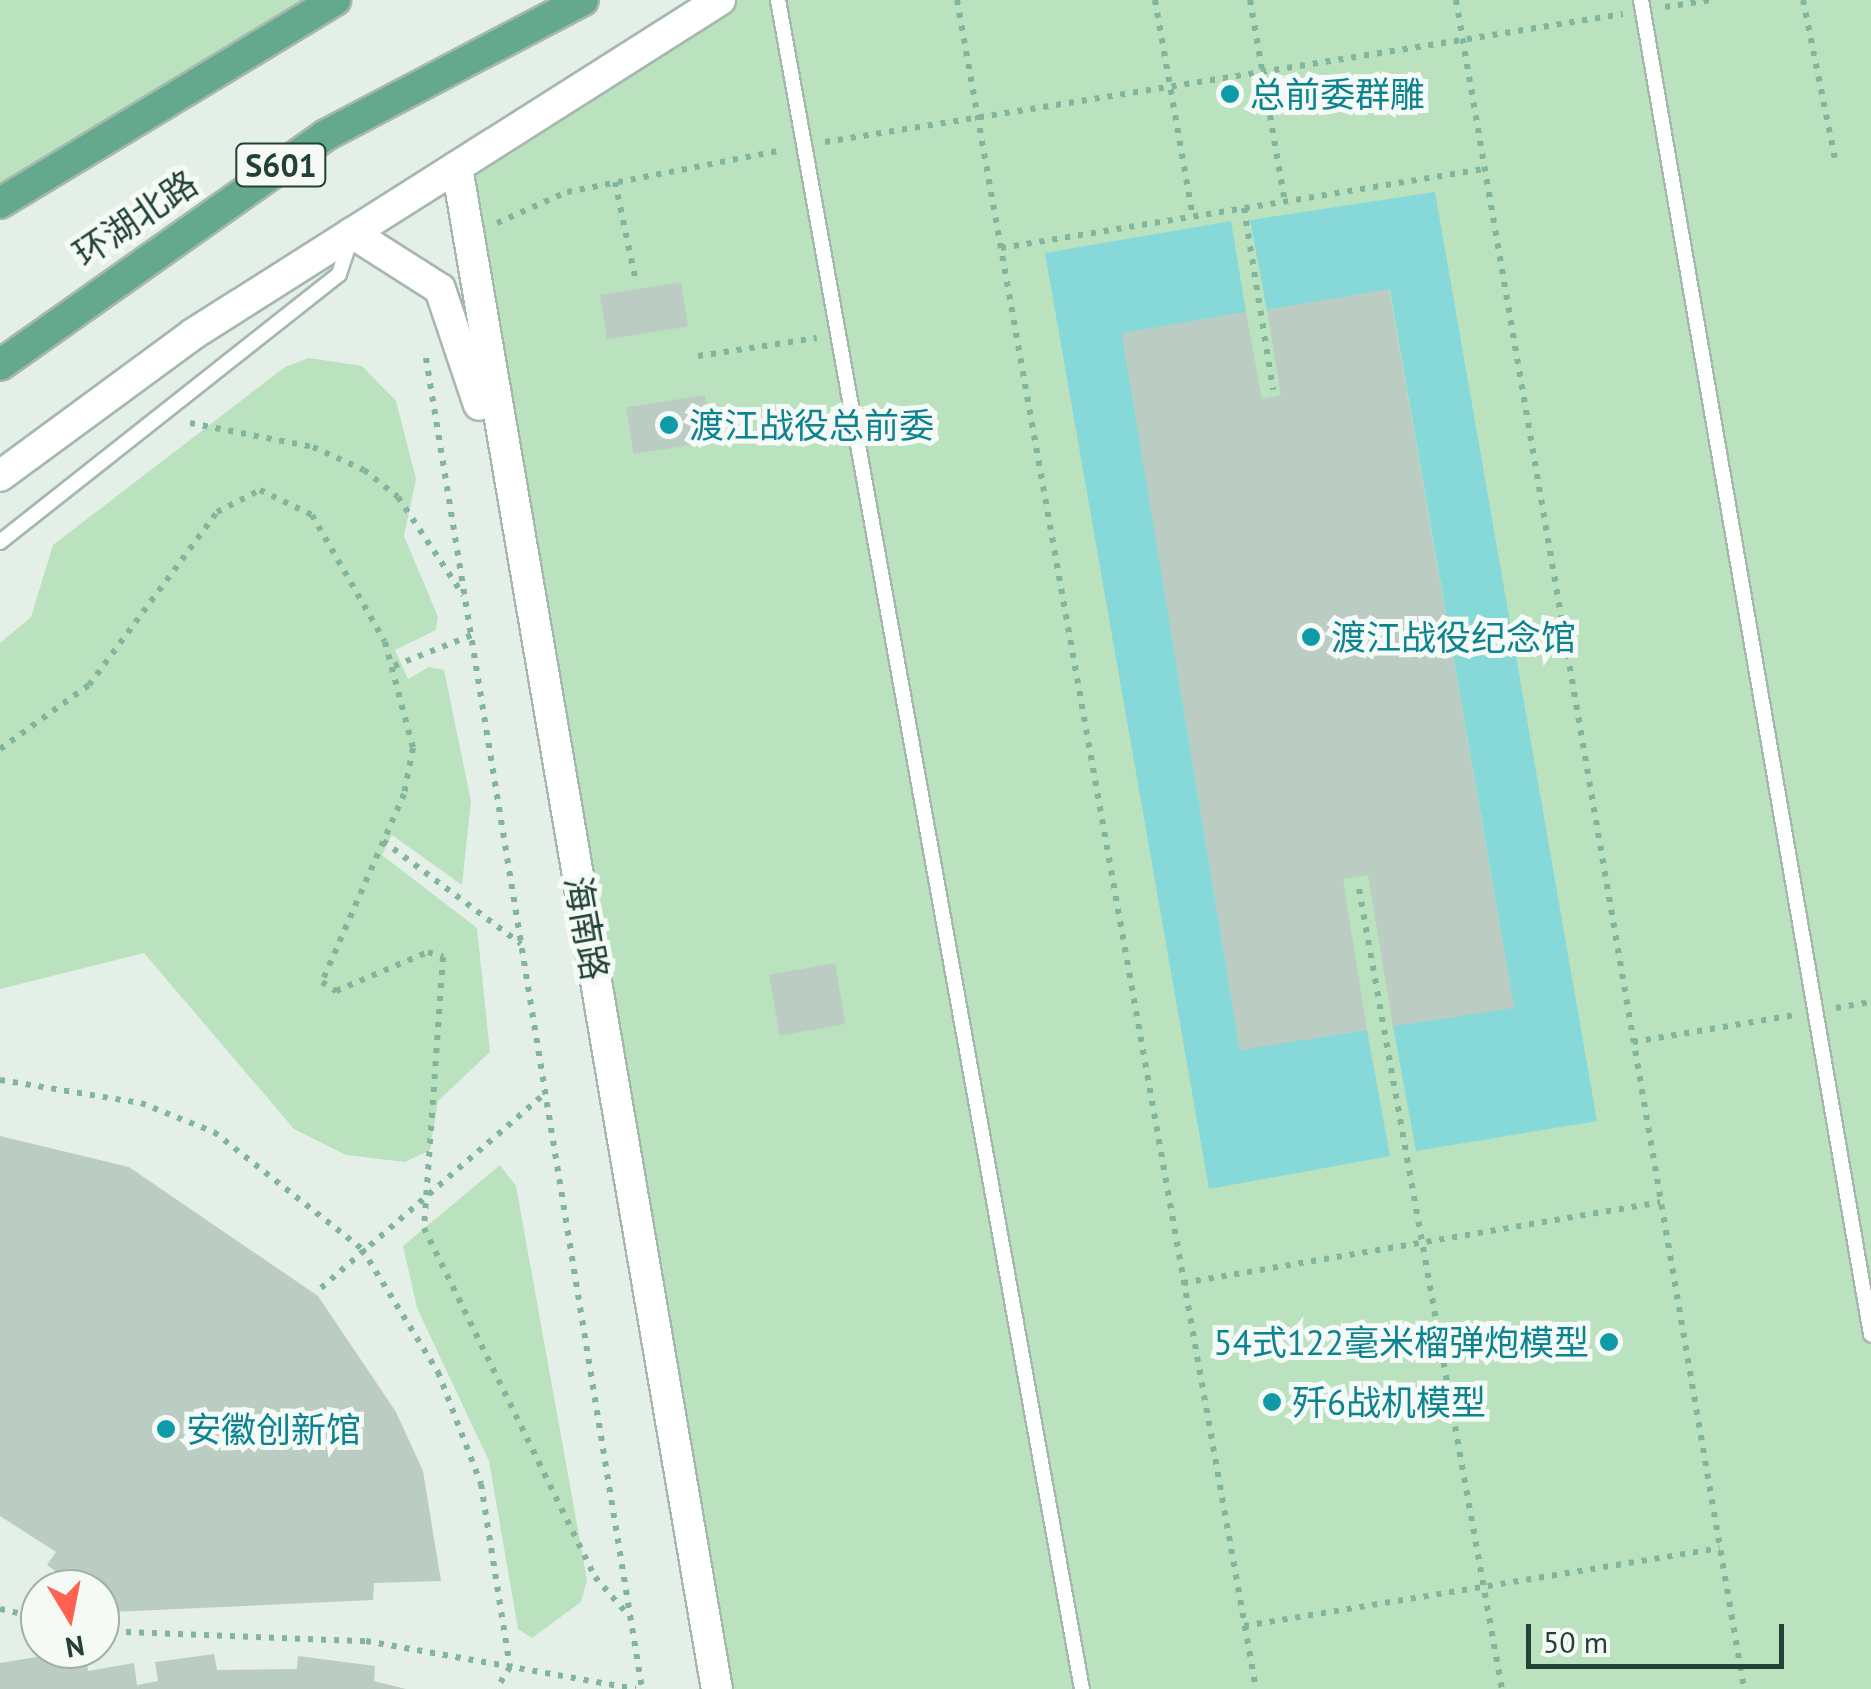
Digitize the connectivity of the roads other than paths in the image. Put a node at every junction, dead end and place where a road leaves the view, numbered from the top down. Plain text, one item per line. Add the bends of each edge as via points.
1 (336, 0) edge
2 (583, 0) edge
3 (720, 0) edge
4 (778, 0) edge
5 (1642, 5) edge
6 (457, 166) junction
7 (0, 203) edge
8 (352, 232) junction
9 (0, 365) edge
10 (0, 476) edge
11 (510, 508) junction
12 (0, 542) edge
13 (1871, 1334) edge
14 (718, 1689) edge
15 (1082, 1689) edge

1 - 7 main road
2 - 9 main road, 环湖北路 / S601 via 326,134
3 - 6 street
4 - 15 lane
5 - 13 lane
6 - 8 street
6 - 11 street, 海南路
8 - 10 street via 193,334
8 - 11 street via 442,293
8 - 12 lane via 339,274
11 - 14 street, 海南路

